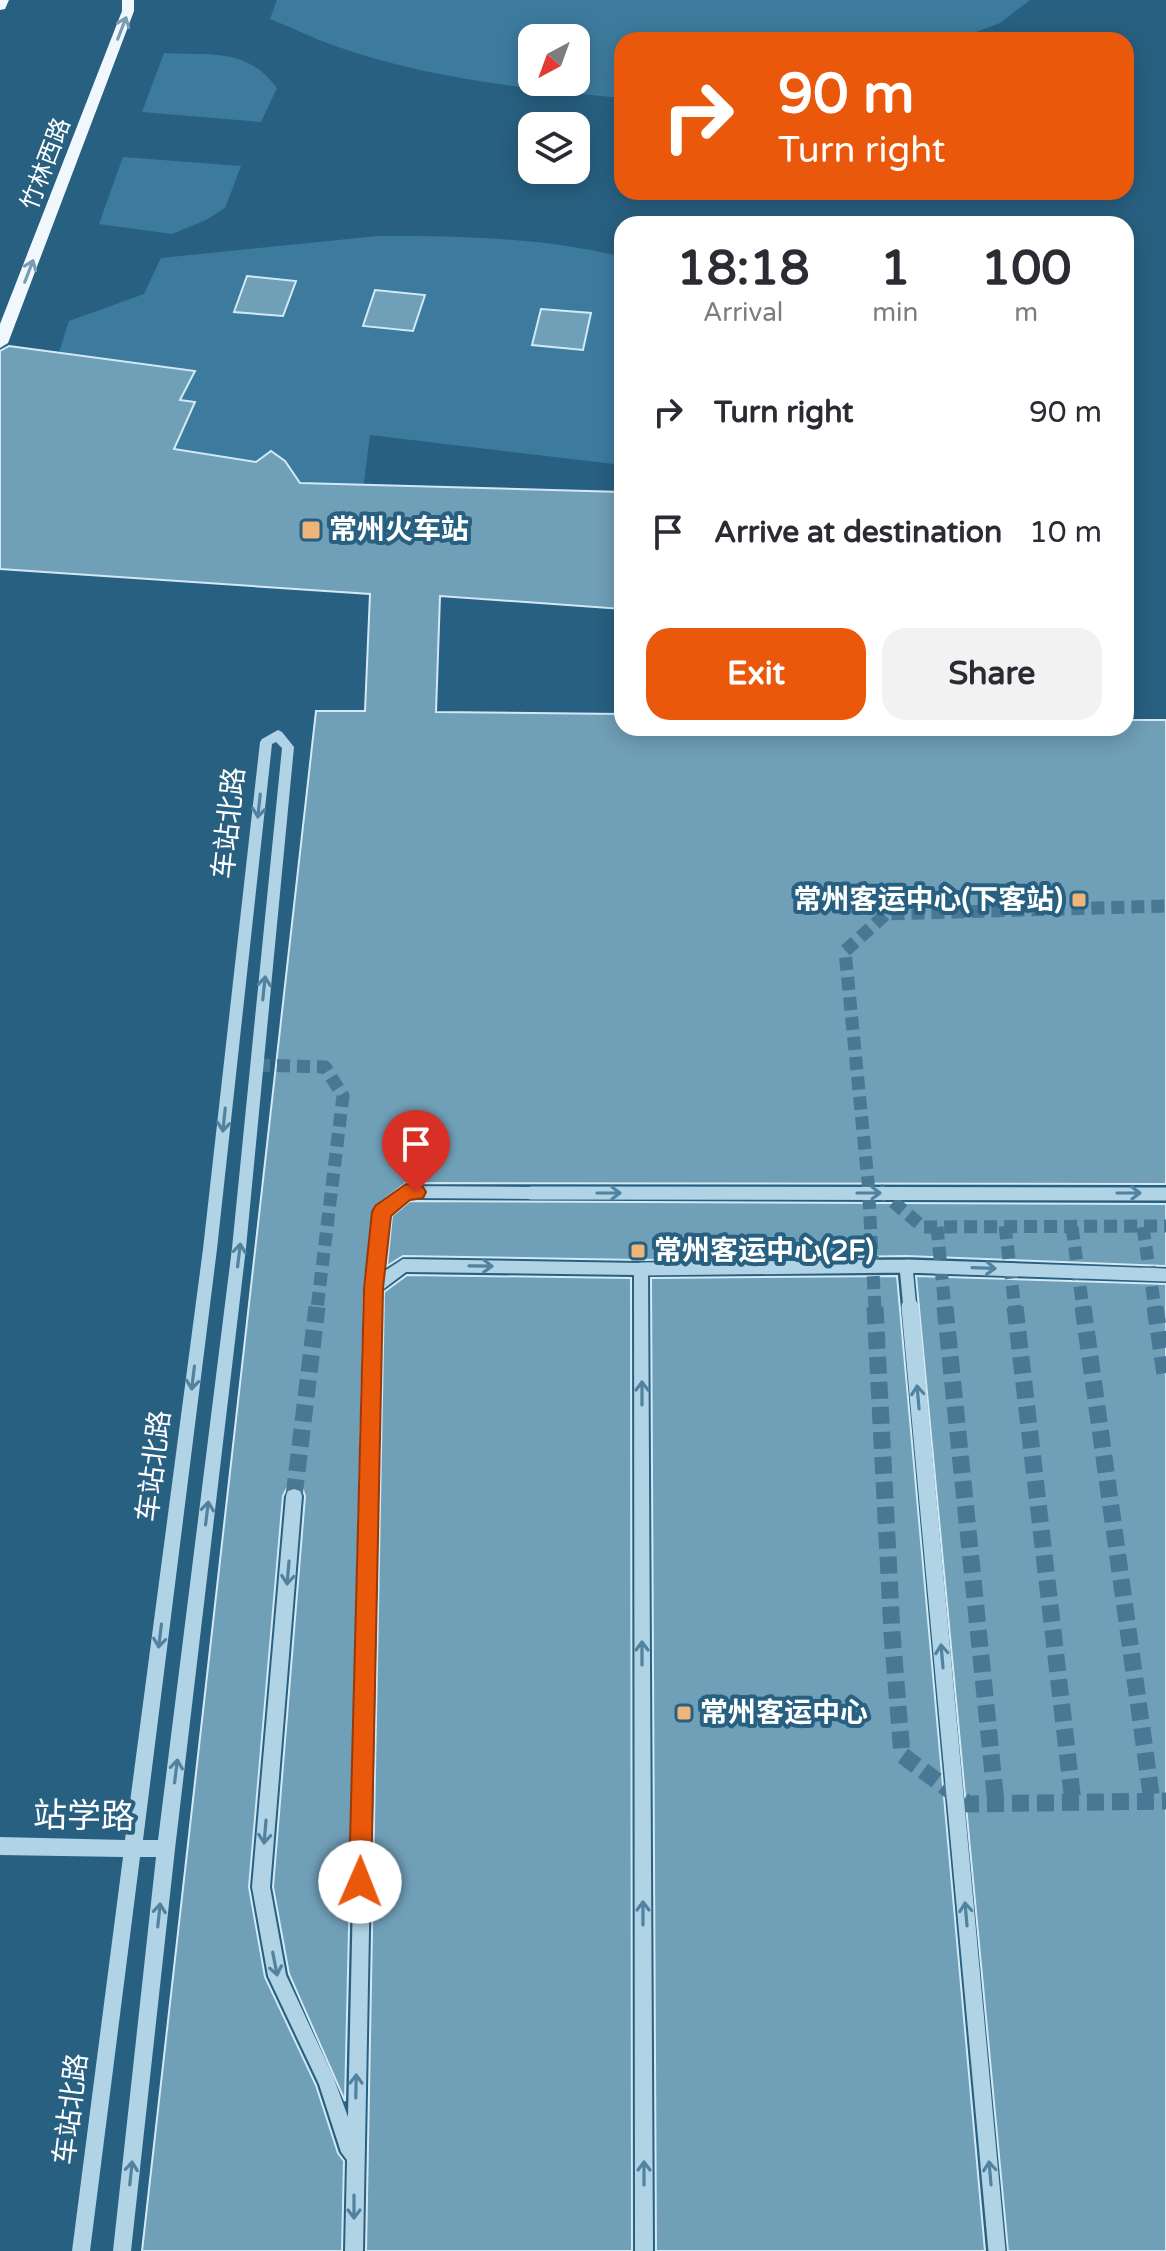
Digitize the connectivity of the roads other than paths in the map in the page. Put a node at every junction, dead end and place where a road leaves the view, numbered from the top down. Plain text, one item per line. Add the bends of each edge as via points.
1 (3, 0) edge
2 (128, 0) edge
3 (0, 6) edge
4 (0, 343) edge
5 (257, 1065) junction
6 (230, 1066) junction
7 (1166, 1194) edge
8 (906, 1266) junction
9 (641, 1269) junction
10 (1166, 1275) edge
11 (374, 1288) junction
12 (294, 1496) tunnel mouth
13 (0, 1846) edge
14 (133, 1848) junction
15 (166, 1849) junction
16 (354, 2164) junction
17 (81, 2251) edge
18 (122, 2251) edge
19 (354, 2251) edge
20 (644, 2251) edge
21 (997, 2251) edge

1 - 3 main road
4 -> 2 main road, 竹林西路
5 - 6 street
5 -> 6 street, 车站北路 via 288,747 278,735 266,742
15 -> 5 street, 车站北路 via 238,1264
6 -> 14 street, 车站北路
11 -> 7 street, bridge via 382,1212 406,1192
8 - 9 street, bridge
8 -> 10 street, bridge
21 -> 8 street, bridge
11 -> 9 street via 403,1265
20 -> 9 street
16 -> 11 street
12 -> 16 street via 261,1887 277,1976 327,2082
13 - 14 street, 站学路
14 - 15 street, 站学路
14 - 17 street, 车站北路
18 -> 15 street, 车站北路
16 -> 19 street

